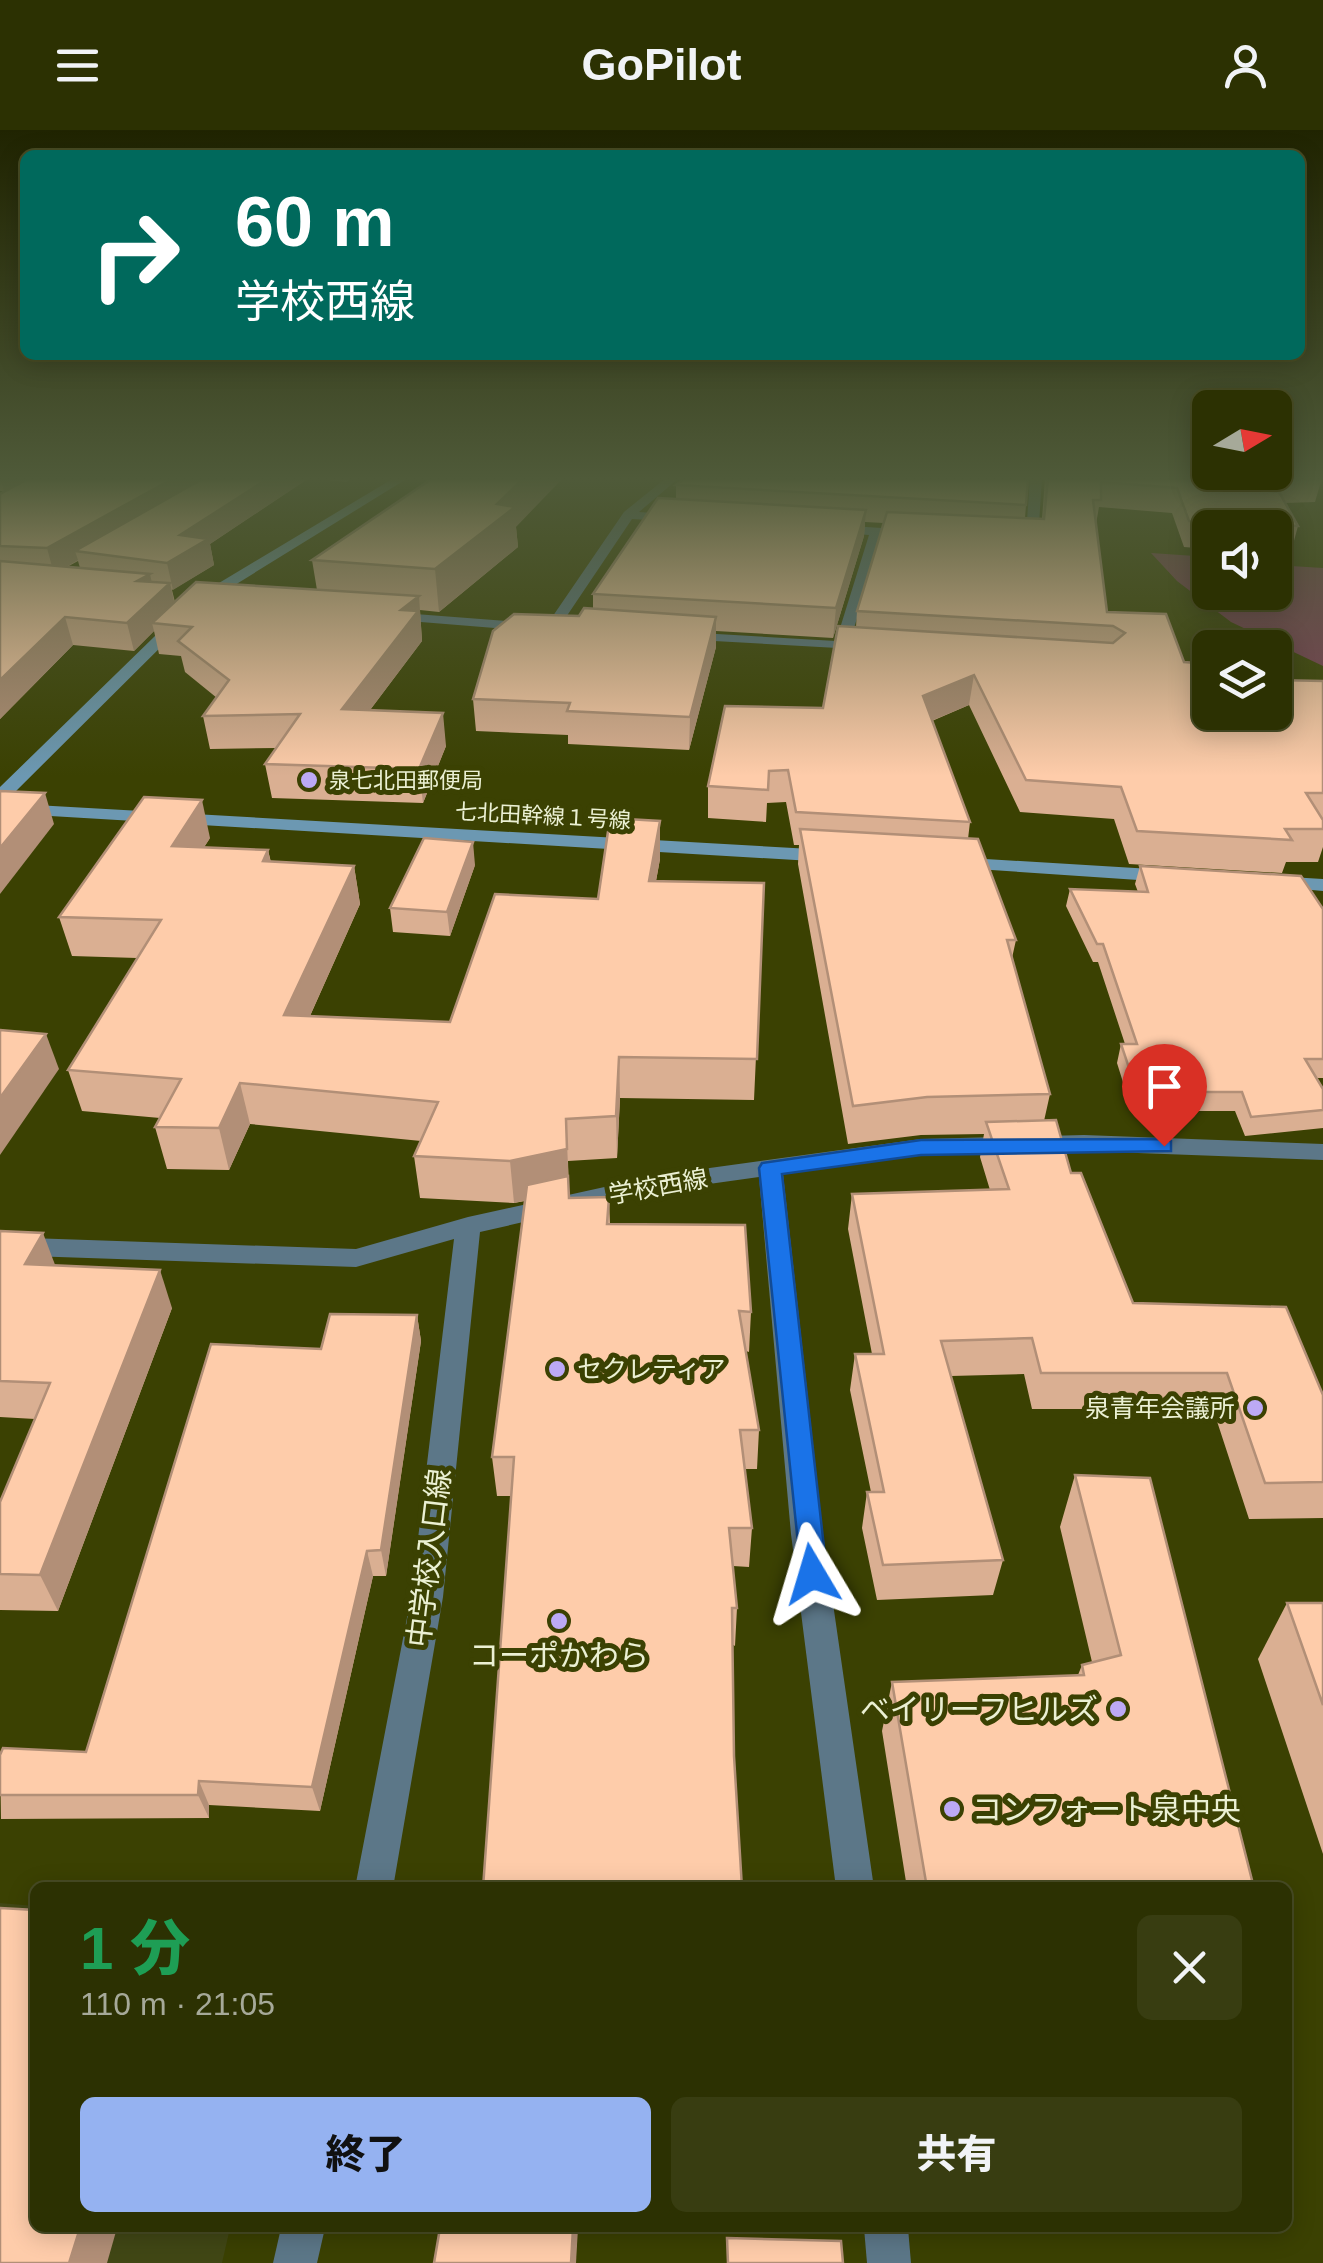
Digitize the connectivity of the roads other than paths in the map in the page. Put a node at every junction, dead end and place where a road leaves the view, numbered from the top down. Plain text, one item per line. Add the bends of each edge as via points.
1 (238, 578) edge
2 (586, 578) edge
3 (862, 578) edge
4 (181, 599) edge
5 (199, 601) junction
6 (238, 604) edge
7 (375, 615) edge
8 (551, 629) junction
9 (571, 630) edge
10 (668, 636) edge
11 (842, 645) junction
12 (880, 648) edge
13 (0, 797) edge
14 (0, 808) edge
15 (848, 857) edge
16 (927, 862) edge
17 (1184, 877) edge
18 (1244, 881) edge
19 (1323, 886) edge
20 (1323, 1152) edge
21 (770, 1168) junction
22 (468, 1226) junction
23 (0, 1246) edge
24 (375, 1882) edge
25 (854, 1882) edge
26 (302, 2232) edge
27 (886, 2232) edge
28 (296, 2263) edge
29 (890, 2263) edge

1 - 5 street
2 - 8 street
3 - 11 street
4 - 5 street
5 - 6 street
5 - 13 street
7 - 8 street
8 - 9 street
10 - 11 street
11 - 12 street
14 - 15 street, 七北田幹線１号線
16 - 17 street
18 - 19 street
20 - 21 street, 学校西線 via 1084,1144 921,1148
21 - 22 street, 学校西線 via 659,1183
21 - 25 street via 807,1534
22 - 23 street, 学校西線 via 356,1258
22 - 24 street, 中学校入口線 via 427,1597
26 - 28 street
27 - 29 street

